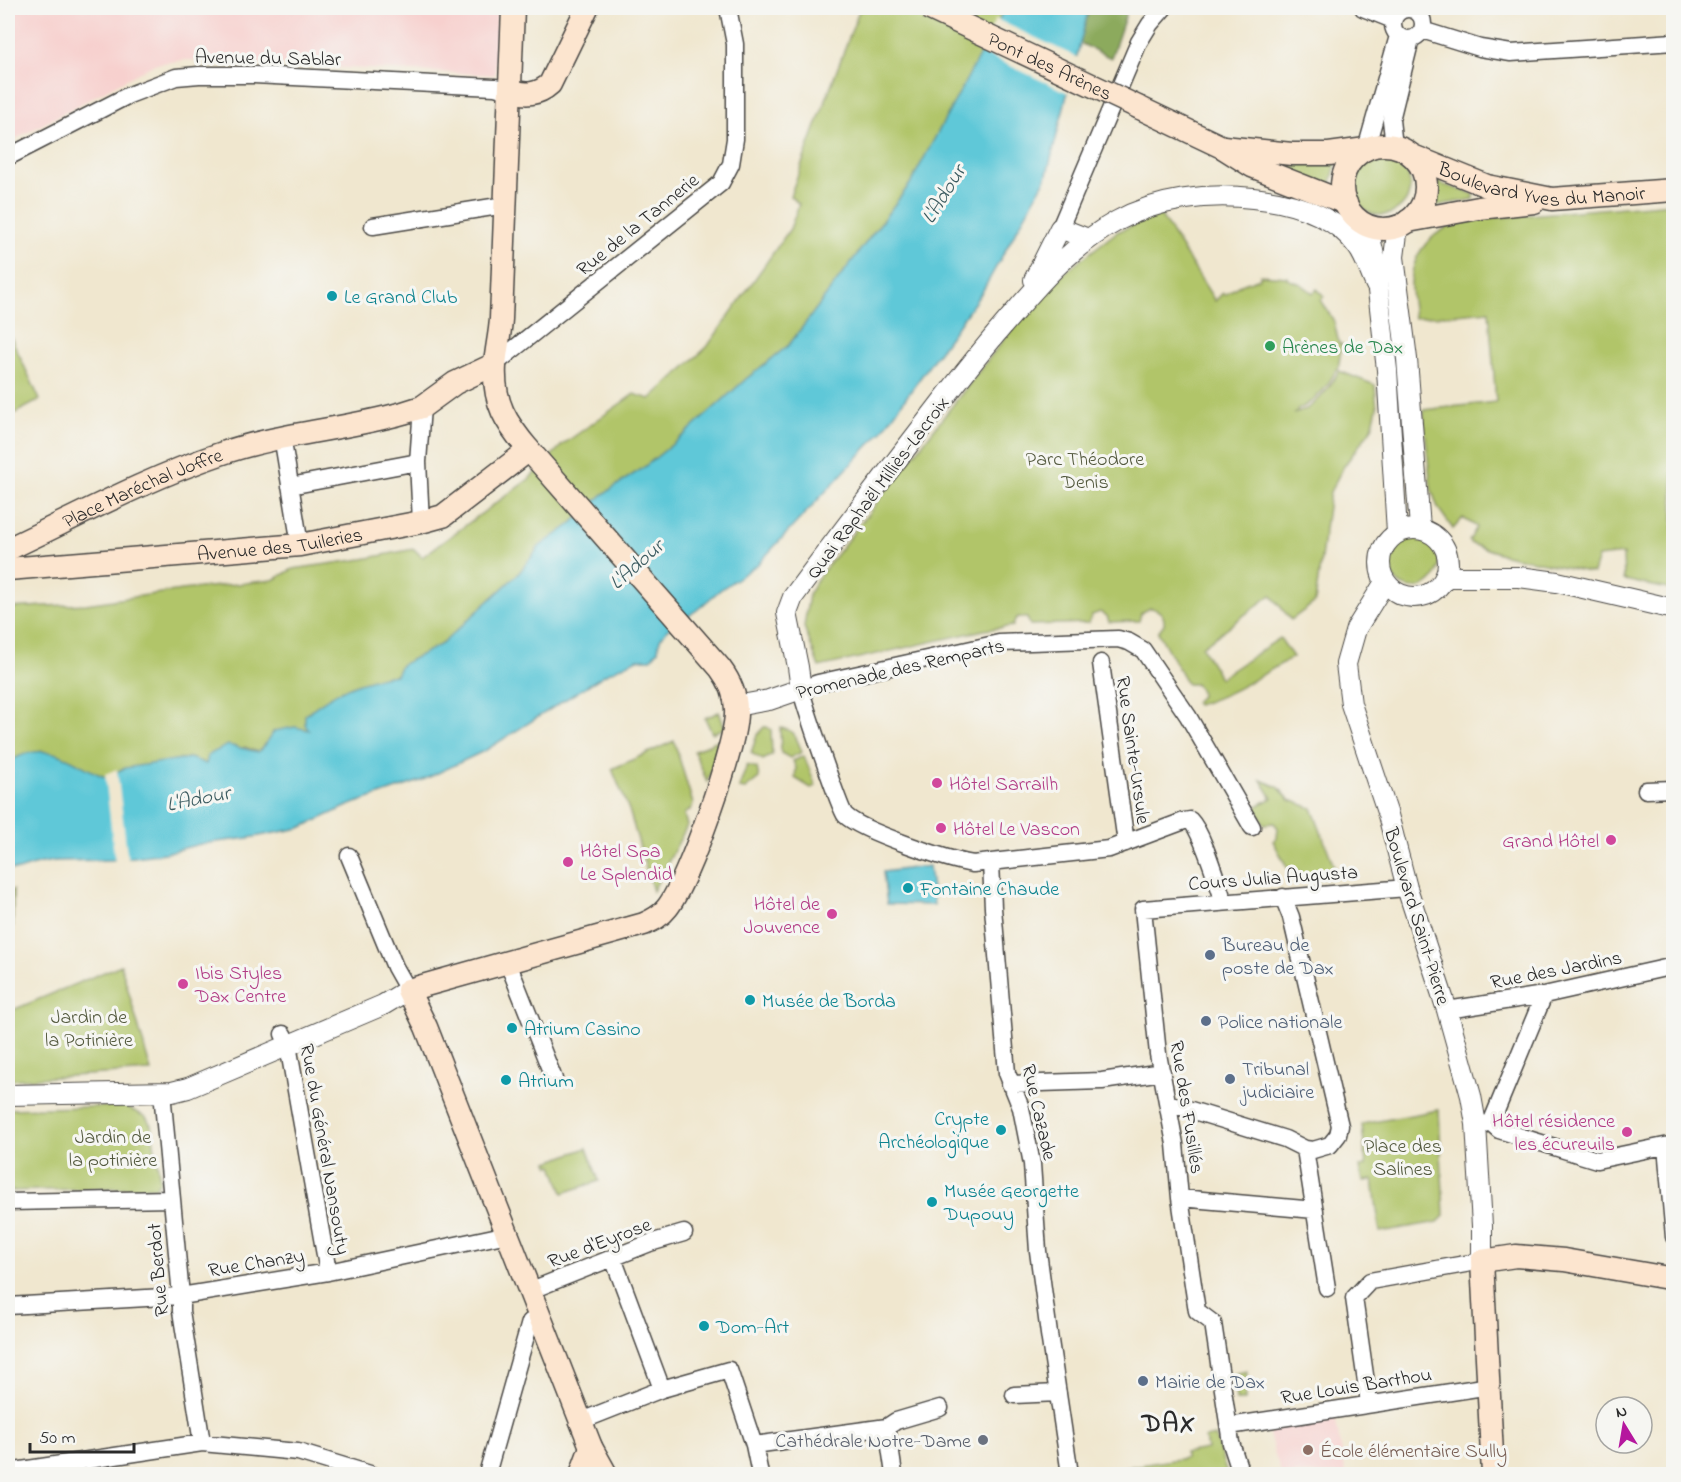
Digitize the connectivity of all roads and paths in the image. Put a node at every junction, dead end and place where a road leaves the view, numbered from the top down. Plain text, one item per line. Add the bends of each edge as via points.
1 (513, 8) edge
2 (587, 8) edge
3 (728, 8) edge
4 (928, 8) edge
5 (1164, 8) edge
6 (1363, 8) edge
7 (1415, 9) edge
8 (1406, 31) junction
9 (1674, 42) edge
10 (510, 91) junction
11 (1222, 147) junction
12 (1366, 149) junction
13 (1403, 151) junction
14 (8, 157) edge
15 (1674, 190) edge
16 (1552, 199) junction
17 (1346, 203) junction
18 (505, 205) junction
19 (1403, 224) junction
20 (1366, 225) junction
21 (373, 226) dead end
22 (1060, 228) junction
23 (1088, 239) junction
24 (1377, 286) junction
25 (1022, 304) junction
26 (495, 364) junction
27 (422, 407) junction
28 (282, 436) junction
29 (534, 456) junction
30 (418, 462) junction
31 (290, 486) junction
32 (421, 522) junction
33 (1420, 528) junction
34 (1397, 532) junction
35 (300, 545) junction
36 (8, 549) edge
37 (8, 569) edge
38 (1445, 577) junction
39 (1385, 582) junction
40 (1674, 609) edge
41 (1101, 663) dead end
42 (801, 689) junction
43 (736, 706) junction
44 (1674, 789) edge
45 (1646, 790) dead end
46 (1252, 827) dead end
47 (1126, 843) junction
48 (349, 856) dead end
49 (991, 862) junction
50 (1407, 888) junction
51 (1283, 897) junction
52 (1224, 902) junction
53 (1143, 909) joint
54 (508, 963) junction
55 (1674, 966) edge
56 (408, 990) junction
57 (1544, 995) junction
58 (1447, 1010) junction
59 (286, 1040) junction
60 (1162, 1072) junction
61 (554, 1079) dead end
62 (1010, 1084) junction
63 (162, 1092) junction
64 (8, 1095) edge
65 (1168, 1102) junction
66 (1489, 1126) junction
67 (1670, 1145) edge
68 (1305, 1149) junction
69 (1180, 1198) junction
70 (172, 1199) junction
71 (8, 1202) edge
72 (1315, 1210) junction
73 (684, 1233) dead end
74 (508, 1234) junction
75 (1674, 1237) edge
76 (613, 1258) junction
77 (1482, 1261) junction
78 (327, 1272) junction
79 (1674, 1279) edge
80 (1327, 1288) dead end
81 (529, 1292) junction
82 (181, 1296) junction
83 (8, 1306) edge
84 (539, 1316) junction
85 (1490, 1386) junction
86 (662, 1389) junction
87 (1058, 1393) junction
88 (1014, 1395) dead end
89 (1369, 1403) junction
90 (940, 1408) dead end
91 (581, 1421) junction
92 (1229, 1426) junction
93 (887, 1427) junction
94 (202, 1443) junction
95 (754, 1445) junction
96 (591, 1447) junction
97 (8, 1472) edge
98 (370, 1474) edge
99 (486, 1474) edge
100 (581, 1474) edge
101 (606, 1474) edge
102 (760, 1474) edge
103 (894, 1474) edge
104 (1071, 1474) edge
105 (1241, 1474) edge
106 (1493, 1474) edge

1 - 10 main road
2 - 10 main road via 550,84 535,93
3 - 26 street, Rue de la Tannerie via 735,44 735,138 731,164 721,183
4 - 11 main road, Pont des Arènes, bridge
5 - 22 street, Quai Raphaël Milliès-Lacroix via 1139,42
6 - 8 street
7 - 8 street via 1422,20
7 - 8 street via 1402,10
8 - 9 street via 1511,53
8 - 12 street
8 - 13 street via 1391,120
10 - 14 street, Avenue du Sablar via 495,87 311,78 176,77 129,95
10 - 18 main road
11 - 12 main road via 1292,154
11 - 17 main road via 1252,166
12 - 13 main road via 1382,145
12 - 17 main road via 1350,161 1344,172
13 - 16 main road, Boulevard Yves du Manoir via 1487,186
13 - 19 main road via 1422,169 1426,181 1422,205
15 - 16 main road, Boulevard Yves du Manoir
16 - 19 main road via 1479,208
17 - 20 main road
18 - 21 street
18 - 26 main road via 501,327
19 - 20 main road via 1383,229
19 - 33 street via 1394,257 1407,359
20 - 24 street
22 - 23 street
22 - 25 street, Quai Raphaël Milliès-Lacroix
23 - 24 street, Quai Raphaël Milliès-Lacroix via 1132,214 1167,203 1232,195 1277,201 1314,213 1339,229 1358,246
23 - 25 street, Quai Raphaël Milliès-Lacroix via 1063,258
24 - 34 street via 1391,421
25 - 42 street, Quai Raphaël Milliès-Lacroix via 976,356 793,597 788,613
26 - 27 main road, Place Maréchal Joffre via 455,383
26 - 29 main road via 501,411
27 - 28 main road, Place Maréchal Joffre via 395,416
27 - 30 street
28 - 31 street
28 - 36 main road, Place Maréchal Joffre via 220,453 151,479
29 - 32 main road, Avenue des Tuileries via 443,516
29 - 43 main road via 720,668 732,688
30 - 31 street
30 - 32 street
31 - 35 street
32 - 35 main road, Avenue des Tuileries
33 - 34 street
33 - 38 street via 1444,546 1448,556
34 - 39 street via 1388,539 1379,560
35 - 37 main road, Avenue des Tuileries
38 - 39 street via 1432,592 1422,596 1401,595
38 - 40 street via 1519,577 1557,582
39 - 50 street, Boulevard Saint-Pierre via 1356,629 1346,664 1351,704
41 - 47 street, Rue Sainte-Ursule
42 - 43 street, Promenade des Remparts
42 - 46 street, Promenade des Remparts via 999,643 1118,639 1129,642 1143,650 1169,687
42 - 49 street via 843,813 859,825 954,861
43 - 54 main road via 734,733 704,826 667,908 644,924
44 - 45 street
47 - 49 street via 1095,852
47 - 52 street via 1190,820
48 - 56 street
49 - 62 street, Rue Cazade
50 - 51 street, Cours Julia Augusta
50 - 58 street, Boulevard Saint-Pierre
51 - 52 street, Cours Julia Augusta
51 - 68 street via 1340,1126 1330,1144
52 - 53 street, Cours Julia Augusta
53 - 60 street, Rue des Fusillés
54 - 56 main road
54 - 61 street
55 - 57 street, Rue des Jardins
56 - 59 street via 387,990
56 - 74 main road
57 - 58 street, Rue des Jardins
57 - 66 street
58 - 66 street, Boulevard Saint-Pierre via 1471,1096
59 - 63 street via 201,1068
59 - 78 street, Rue du Général Nansouty
60 - 62 street via 1101,1081
60 - 65 street, Rue des Fusillés
62 - 87 street, Rue Cazade via 1021,1108 1032,1164 1038,1251
63 - 64 street
63 - 70 street, Rue Berdot
65 - 68 street
65 - 69 street, Rue des Fusillés
66 - 67 street via 1597,1160
66 - 77 street, Boulevard Saint-Pierre
67 - 75 street
68 - 72 street
69 - 72 street
69 - 92 street, Rue des Fusillés via 1197,1311 1213,1323
70 - 71 street
70 - 82 street, Rue Berdot
72 - 80 street
73 - 76 street, Rue d'Eyrose
74 - 78 street, Rue Chanzy
74 - 81 main road
76 - 81 street, Rue d'Eyrose
76 - 86 street
77 - 79 main road via 1516,1256 1564,1260
77 - 85 main road
77 - 89 street via 1370,1281 1360,1290 1354,1298
78 - 82 street, Rue Chanzy
81 - 84 main road
82 - 83 street, Rue Chanzy
82 - 94 street, Rue Berdot
84 - 91 main road
84 - 99 street via 530,1322
85 - 89 street, Rue Louis Barthou
85 - 106 main road
86 - 91 street
86 - 95 street via 729,1370
87 - 88 street
87 - 104 street, Rue Cazade
89 - 92 street, Rue Louis Barthou
90 - 93 street
91 - 96 main road
92 - 105 street
93 - 95 street
93 - 103 street
94 - 97 street
94 - 98 street via 298,1452
95 - 102 street
96 - 100 main road
96 - 101 main road

